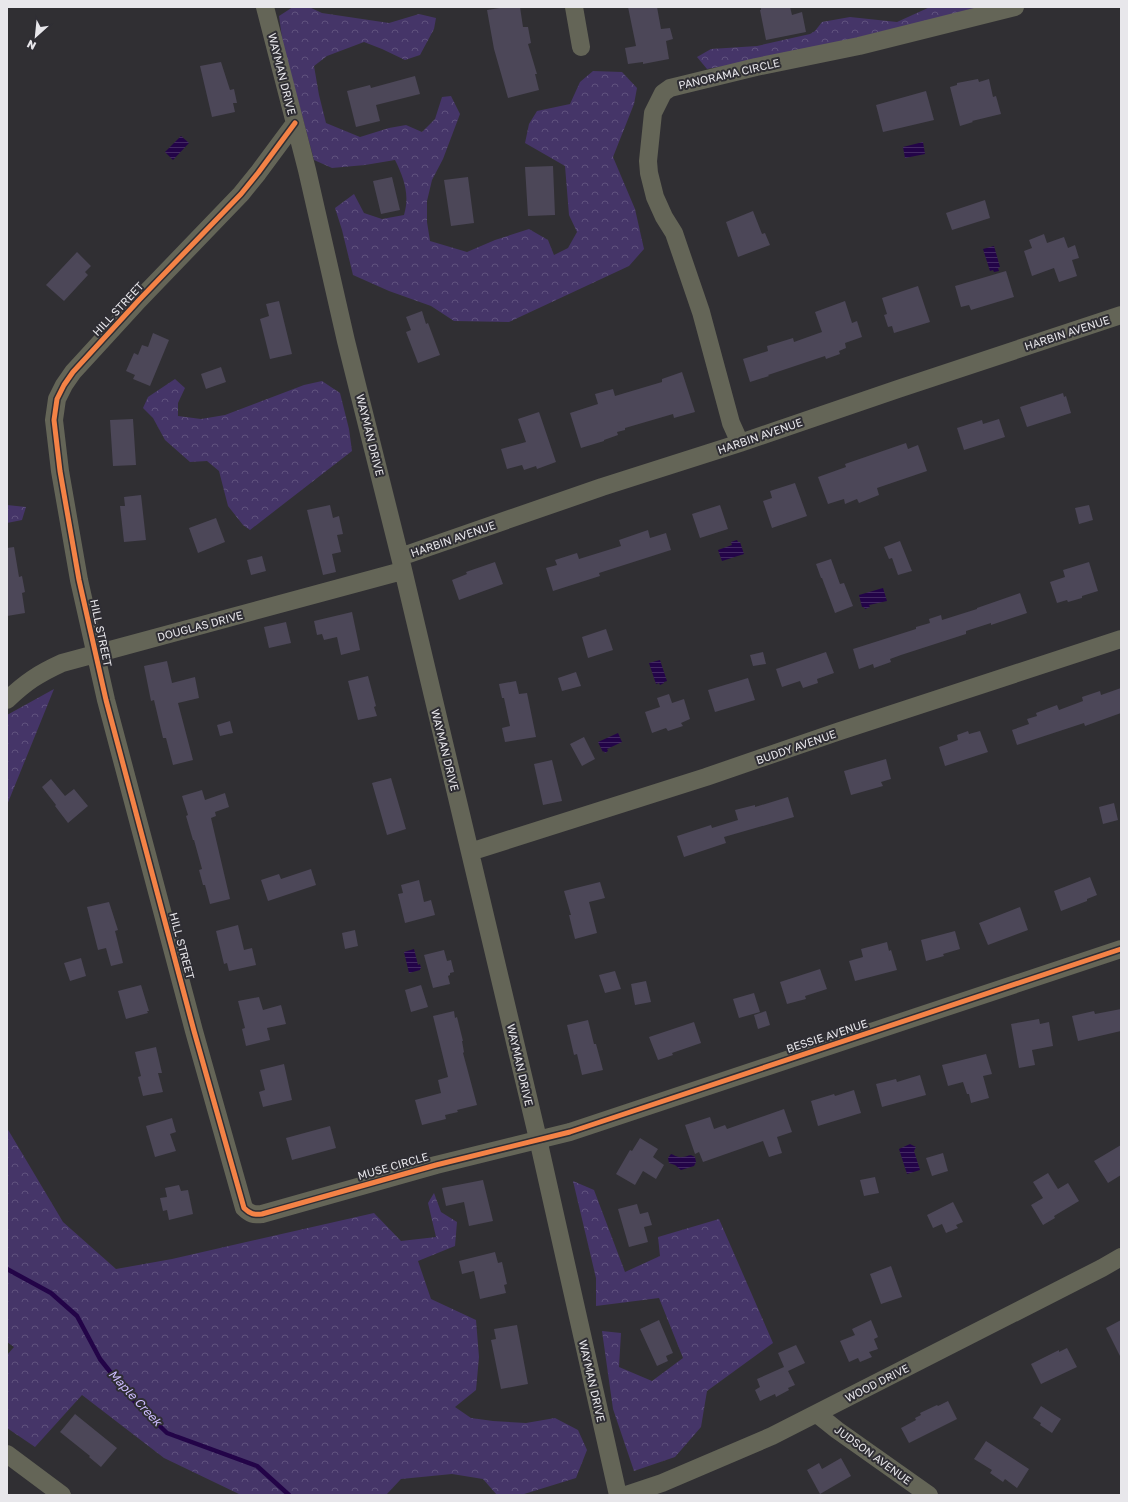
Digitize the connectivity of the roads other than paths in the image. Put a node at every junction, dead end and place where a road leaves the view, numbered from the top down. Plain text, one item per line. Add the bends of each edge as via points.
1 (265, 7) edge
2 (574, 7) edge
3 (1015, 7) edge
4 (581, 46) dead end
5 (295, 123) junction
6 (1121, 315) edge
7 (740, 443) junction
8 (401, 564) junction
9 (1121, 639) edge
10 (95, 654) junction
11 (7, 700) edge
12 (470, 852) junction
13 (1121, 949) edge
14 (538, 1139) junction
15 (254, 1215) joint
16 (1121, 1257) edge
17 (817, 1414) junction
18 (7, 1454) edge
19 (62, 1495) edge
20 (618, 1495) edge
21 (626, 1495) edge
22 (929, 1495) edge

1 - 5 street, WAYMAN DRIVE
2 - 4 street
3 - 7 street, PANORAMA CIRCLE via 858,46 677,86 663,93 653,113 649,173 655,197 674,233 701,312 731,423
5 - 8 street, WAYMAN DRIVE
5 - 10 street, HILL STREET via 241,194 73,372 57,399 54,420 60,471
6 - 7 street, HARBIN AVENUE
7 - 8 street, HARBIN AVENUE via 602,487
8 - 10 street, DOUGLAS DRIVE
8 - 12 street, WAYMAN DRIVE
9 - 12 street, BUDDY AVENUE via 706,777
10 - 11 street, DOUGLAS DRIVE via 62,663 40,673
10 - 15 street, HILL STREET via 241,1202 244,1208
12 - 14 street, WAYMAN DRIVE
13 - 14 street, BESSIE AVENUE via 570,1132
14 - 15 street, MUSE CIRCLE
14 - 20 street, WAYMAN DRIVE
16 - 17 street, WOOD DRIVE
17 - 21 street, WOOD DRIVE via 716,1461
17 - 22 street, JUDSON AVENUE
18 - 19 street

